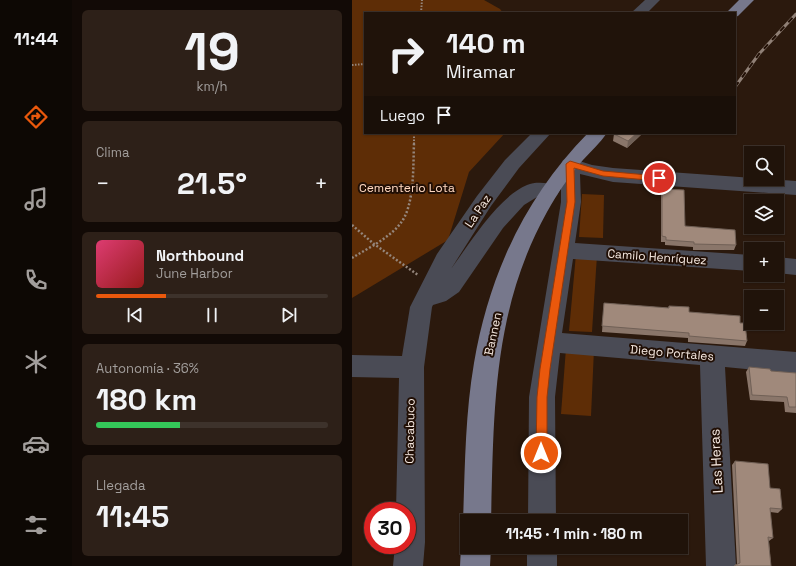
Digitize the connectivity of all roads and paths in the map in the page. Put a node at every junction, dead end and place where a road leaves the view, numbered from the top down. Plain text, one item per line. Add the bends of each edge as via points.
1 (422, 0) edge
2 (653, 0) edge
3 (747, 0) edge
4 (421, 12) edge
5 (639, 12) edge
6 (733, 12) edge
7 (364, 64) edge
8 (352, 65) edge
9 (414, 134) edge
10 (541, 134) edge
11 (597, 134) edge
12 (570, 164) junction
13 (796, 188) edge
14 (550, 190) junction
15 (352, 225) edge
16 (374, 244) junction
17 (564, 250) junction
18 (352, 258) edge
19 (744, 263) edge
20 (784, 266) edge
21 (796, 267) edge
22 (429, 291) junction
23 (549, 342) junction
24 (712, 356) junction
25 (796, 363) edge
26 (352, 366) edge
27 (412, 367) junction
28 (477, 514) edge
29 (542, 514) edge
30 (476, 554) edge
31 (542, 554) edge
32 (408, 566) edge
33 (475, 566) edge
34 (542, 566) edge
35 (721, 566) edge

1 - 4 path
2 - 5 street
3 - 6 main road
7 - 8 path
9 - 16 path via 410,203 401,223
10 - 22 street, La Paz via 512,164 484,201 445,260
11 - 12 main road
12 - 13 street via 613,175
12 - 14 main road, Bannen
12 - 17 street via 571,202
14 - 22 street via 533,190 517,200 496,223 451,286 438,296
14 - 28 main road, Bannen via 529,226 508,274 492,335 483,395
15 - 16 path
16 - 18 path
16 - 22 path
17 - 19 street, Camilo Henríquez
17 - 23 street
20 - 21 street
22 - 27 street, Chacabuco via 421,307
23 - 24 street, Diego Portales
23 - 29 street via 542,397
24 - 25 street, Diego Portales
24 - 35 street, Las Heras
26 - 27 street
27 - 32 street, Chacabuco
30 - 33 main road
31 - 34 street

